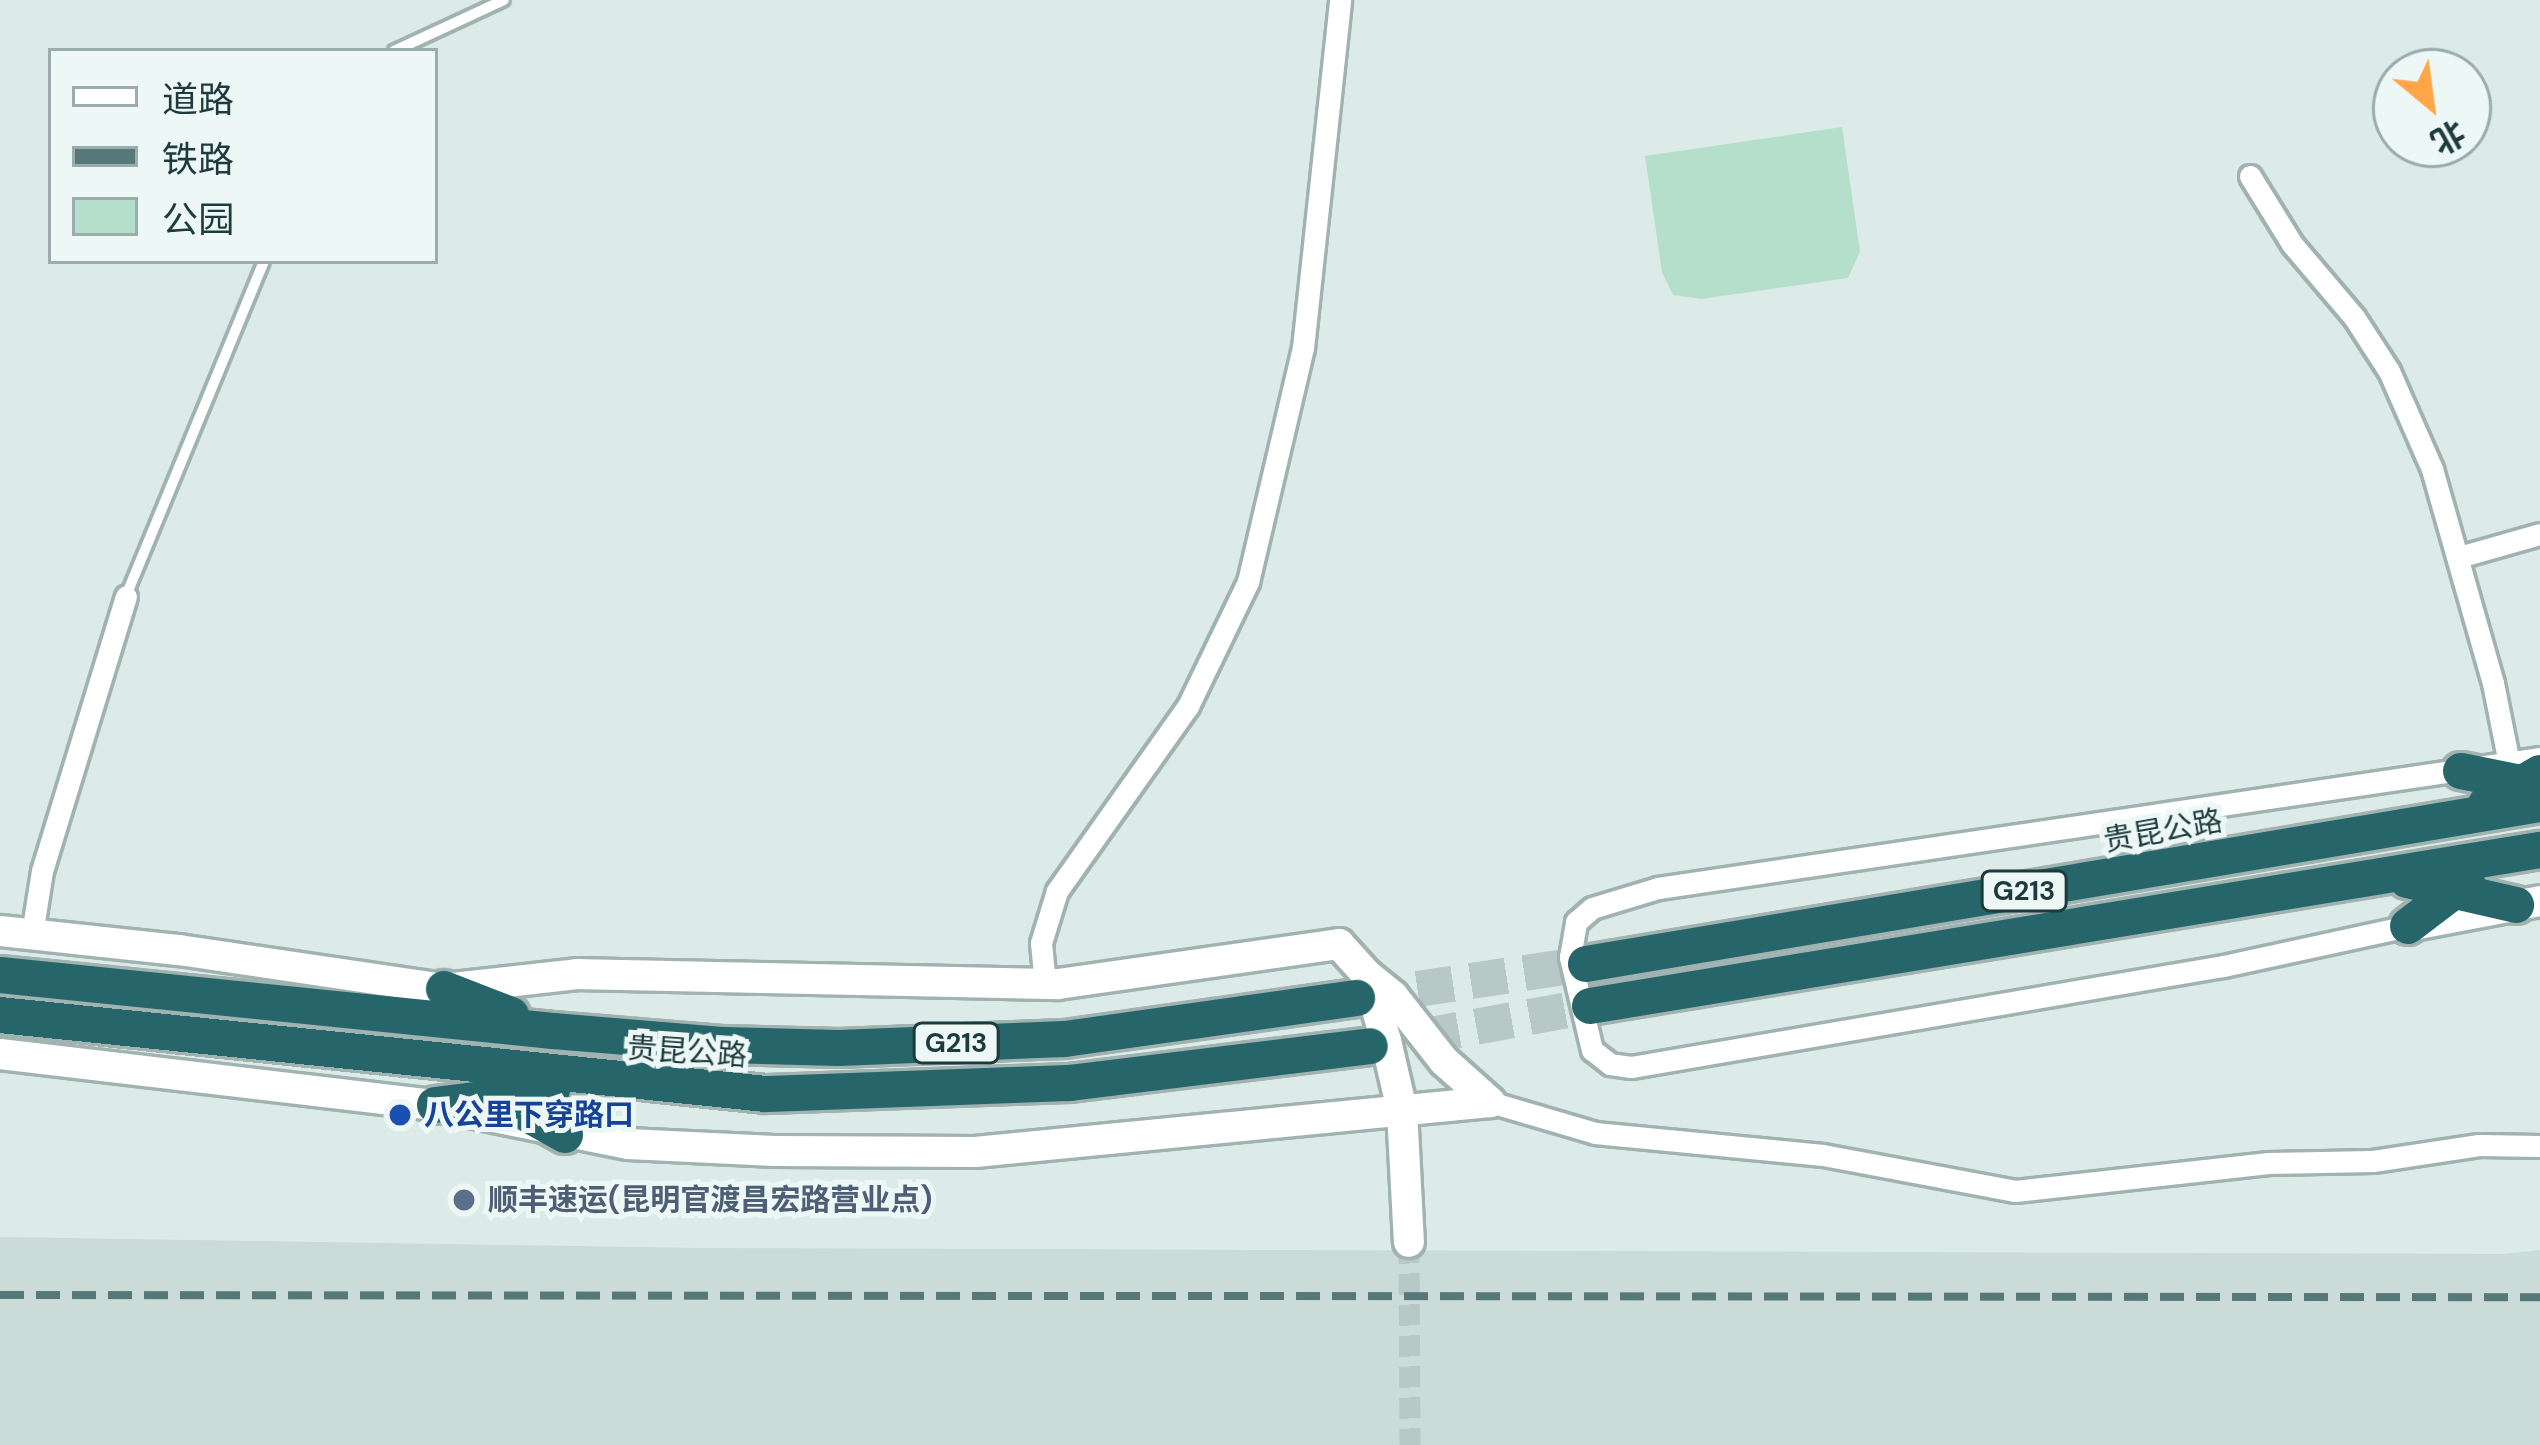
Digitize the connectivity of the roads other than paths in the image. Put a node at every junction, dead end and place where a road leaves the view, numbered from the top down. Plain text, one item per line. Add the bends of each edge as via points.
1 (505, 0) edge
2 (1340, 0) edge
3 (401, 48) edge
4 (2250, 176) dead end
5 (263, 264) edge
6 (2540, 534) edge
7 (2459, 556) junction
8 (126, 598) joint
9 (2461, 771) joint
10 (2532, 778) edge
11 (2540, 850) edge
12 (2500, 856) junction
13 (2392, 877) junction
14 (2454, 890) junction
15 (2528, 903) edge
16 (2408, 926) junction
17 (0, 931) edge
18 (32, 934) junction
19 (1586, 964) tunnel mouth
20 (0, 975) edge
21 (1046, 984) junction
22 (1362, 987) junction
23 (444, 989) junction
24 (1590, 1006) tunnel mouth
25 (0, 1015) edge
26 (553, 1031) junction
27 (1370, 1046) tunnel mouth
28 (0, 1054) edge
29 (422, 1060) junction
30 (615, 1082) junction
31 (496, 1096) junction
32 (1490, 1102) junction
33 (435, 1106) junction
34 (1402, 1110) junction
35 (565, 1135) junction
36 (2540, 1146) edge
37 (1409, 1241) tunnel mouth

1 - 3 lane
2 - 21 street via 1303,348 1253,566 1188,706 1058,891 1041,943
4 - 7 street via 2389,371
5 - 8 lane
6 - 7 street
7 - 10 street
8 - 18 street via 42,871
9 - 10 highway
9 - 16 street via 1658,889 1592,908 1576,922 1570,957 1592,1050 1610,1064 1631,1066
10 - 19 highway, 贵昆公路 / G213 via 2462,818
11 - 12 highway, G213
12 - 13 highway, G213
12 - 14 highway
13 - 14 highway
13 - 24 highway, G213
14 - 15 highway
14 - 16 highway
15 - 16 street
17 - 18 street
18 - 23 street
20 - 26 highway, 贵昆公路 / G213
21 - 22 street via 1327,943 1349,951
21 - 23 street via 577,974
22 - 26 highway, 贵昆公路 / G213 via 1065,1040 839,1048
22 - 32 street via 1394,996
22 - 34 street
23 - 26 highway
25 - 29 highway, 贵昆公路 / G213
27 - 30 highway, 贵昆公路 / G213 via 959,1090 766,1094
28 - 33 street
29 - 30 highway, 贵昆公路 / G213
29 - 31 highway
30 - 31 highway
31 - 33 highway
31 - 35 highway
32 - 34 street
32 - 36 street via 1595,1132 1823,1155 2015,1191 2268,1163
33 - 35 street
34 - 35 street via 975,1152 775,1151
34 - 37 street

